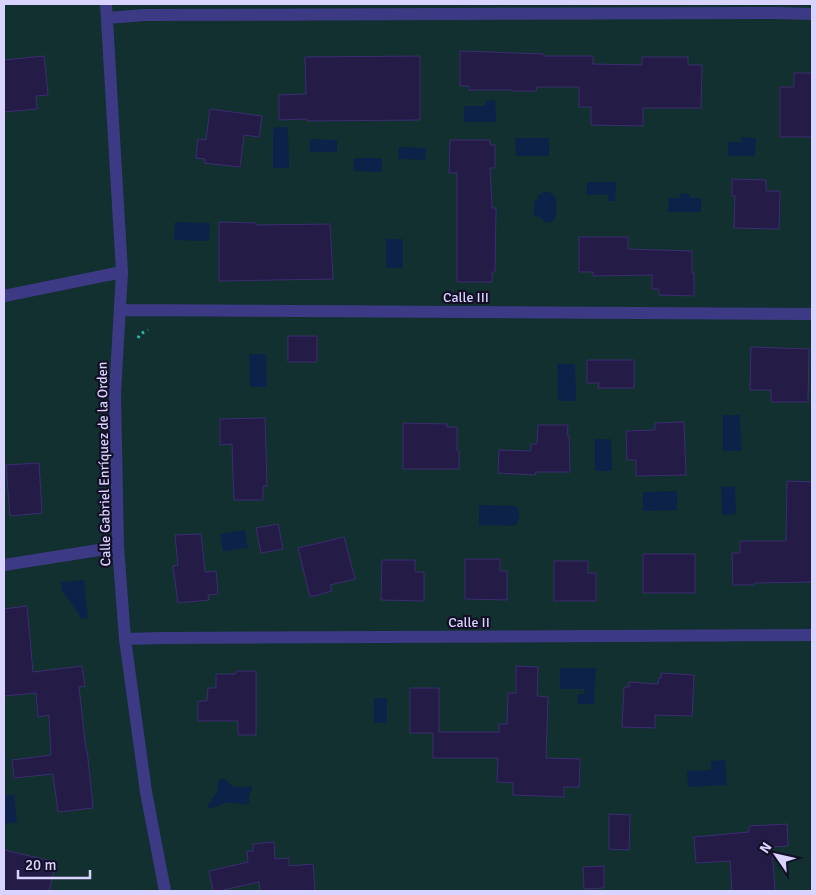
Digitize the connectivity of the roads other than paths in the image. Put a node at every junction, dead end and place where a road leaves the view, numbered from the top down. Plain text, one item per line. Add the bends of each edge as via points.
1 (106, 4) edge
2 (812, 14) edge
3 (107, 18) junction
4 (122, 272) junction
5 (4, 296) edge
6 (120, 310) junction
7 (812, 314) edge
8 (118, 547) junction
9 (4, 565) edge
10 (812, 635) edge
11 (126, 639) junction
12 (165, 891) edge

1 - 3 street, Calle Gabriel Enríquez de la Orden
2 - 3 street via 165,14
3 - 4 street, Calle Gabriel Enríquez de la Orden
4 - 5 street
4 - 6 street, Calle Gabriel Enríquez de la Orden
6 - 7 street, Calle III
6 - 8 street, Calle Gabriel Enríquez de la Orden via 115,393
8 - 9 street
8 - 11 street, Calle Gabriel Enríquez de la Orden
10 - 11 street, Calle II
11 - 12 street, Calle Gabriel Enríquez de la Orden via 146,792

